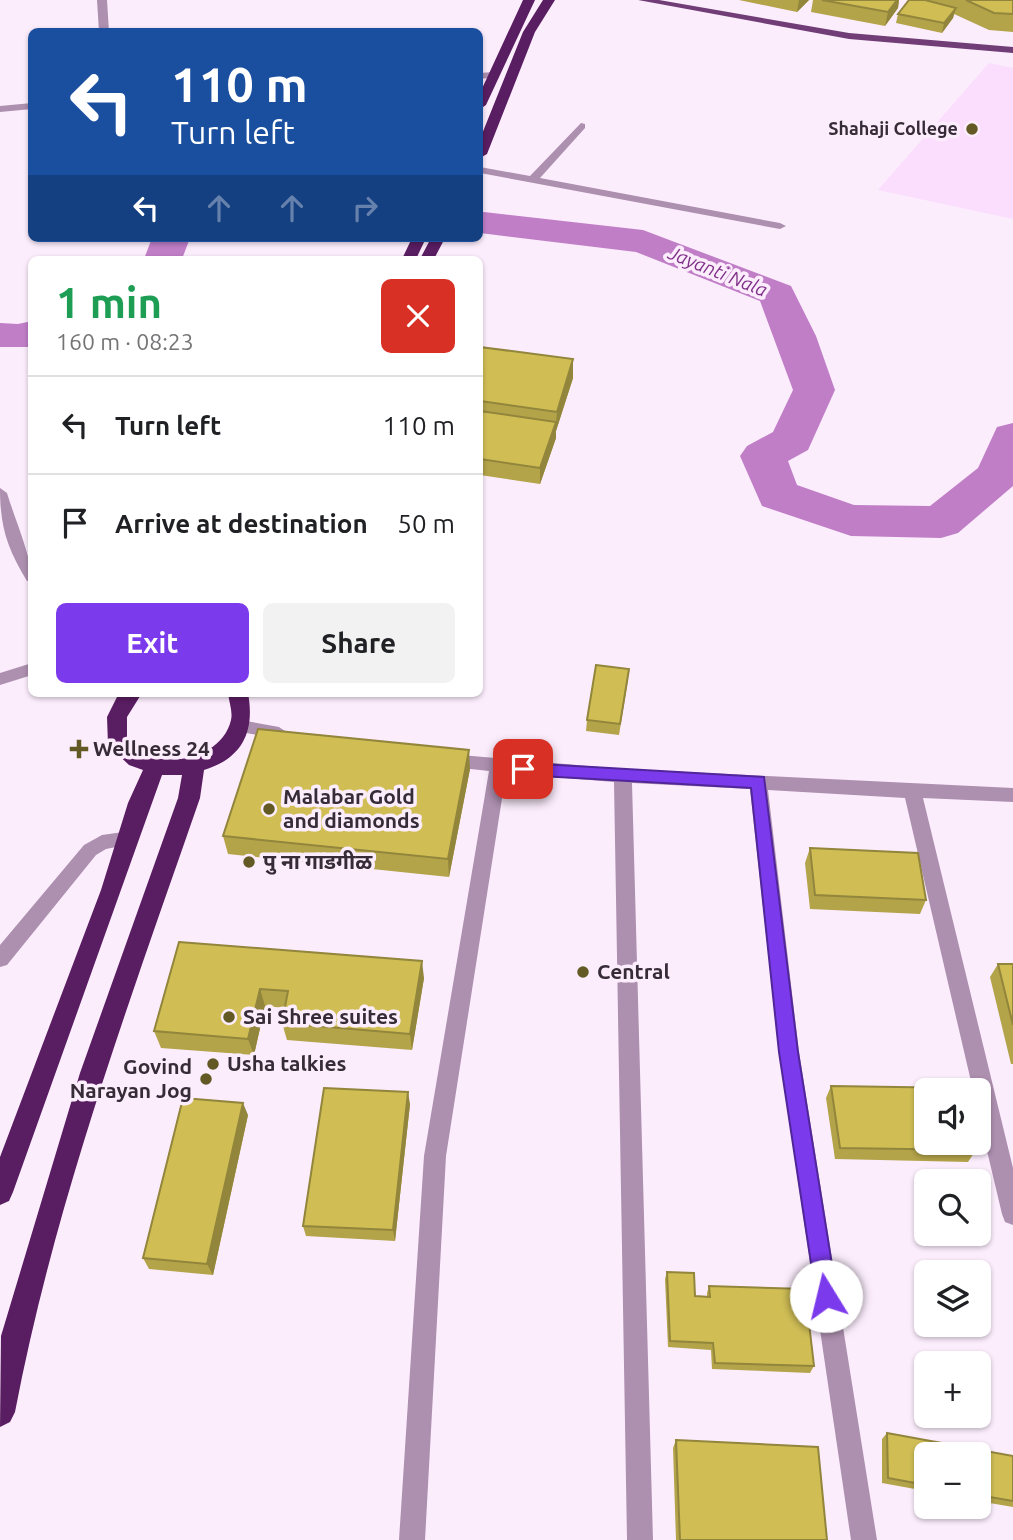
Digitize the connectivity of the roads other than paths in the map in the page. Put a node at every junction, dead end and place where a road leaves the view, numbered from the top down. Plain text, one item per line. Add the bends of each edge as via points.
1 (102, 0) edge
2 (529, 0) edge
3 (549, 0) edge
4 (643, 0) edge
5 (104, 28) edge
6 (1013, 50) edge
7 (493, 75) junction
8 (483, 76) edge
9 (483, 98) edge
10 (28, 106) edge
11 (0, 109) edge
12 (581, 126) dead end
13 (483, 147) edge
14 (483, 171) edge
15 (533, 179) junction
16 (780, 226) dead end
17 (0, 493) edge
18 (28, 569) edge
19 (28, 669) edge
20 (0, 679) edge
21 (127, 697) edge
22 (240, 697) edge
23 (241, 726) junction
24 (294, 736) edge
25 (428, 758) edge
26 (194, 766) junction
27 (498, 767) junction
28 (155, 768) junction
29 (623, 776) junction
30 (758, 782) junction
31 (912, 791) junction
32 (1013, 795) edge
33 (130, 838) junction
34 (0, 959) edge
35 (1008, 1172) edge
36 (0, 1192) edge
37 (1013, 1214) edge
38 (0, 1412) edge
39 (412, 1540) edge
40 (640, 1540) edge
41 (864, 1540) edge

1 - 5 street
2 - 7 highway
3 - 13 highway via 530,32
4 - 6 main road via 849,36
7 - 8 street
7 - 9 highway
10 - 11 street
12 - 15 street
14 - 15 street
15 - 16 street
17 - 18 street via 15,545
19 - 20 street
21 - 28 highway via 114,733 127,755
22 - 23 highway via 244,708
23 - 24 street
23 - 26 highway via 220,753
25 - 27 street
26 - 28 highway
26 - 38 highway via 189,798 92,1073 15,1336
27 - 29 street
27 - 39 street via 435,1156
28 - 33 highway
29 - 30 street
29 - 40 street
30 - 31 street
30 - 41 street via 789,1052
31 - 32 street
31 - 35 street
33 - 34 street via 102,842 90,850
33 - 36 highway
35 - 37 street

